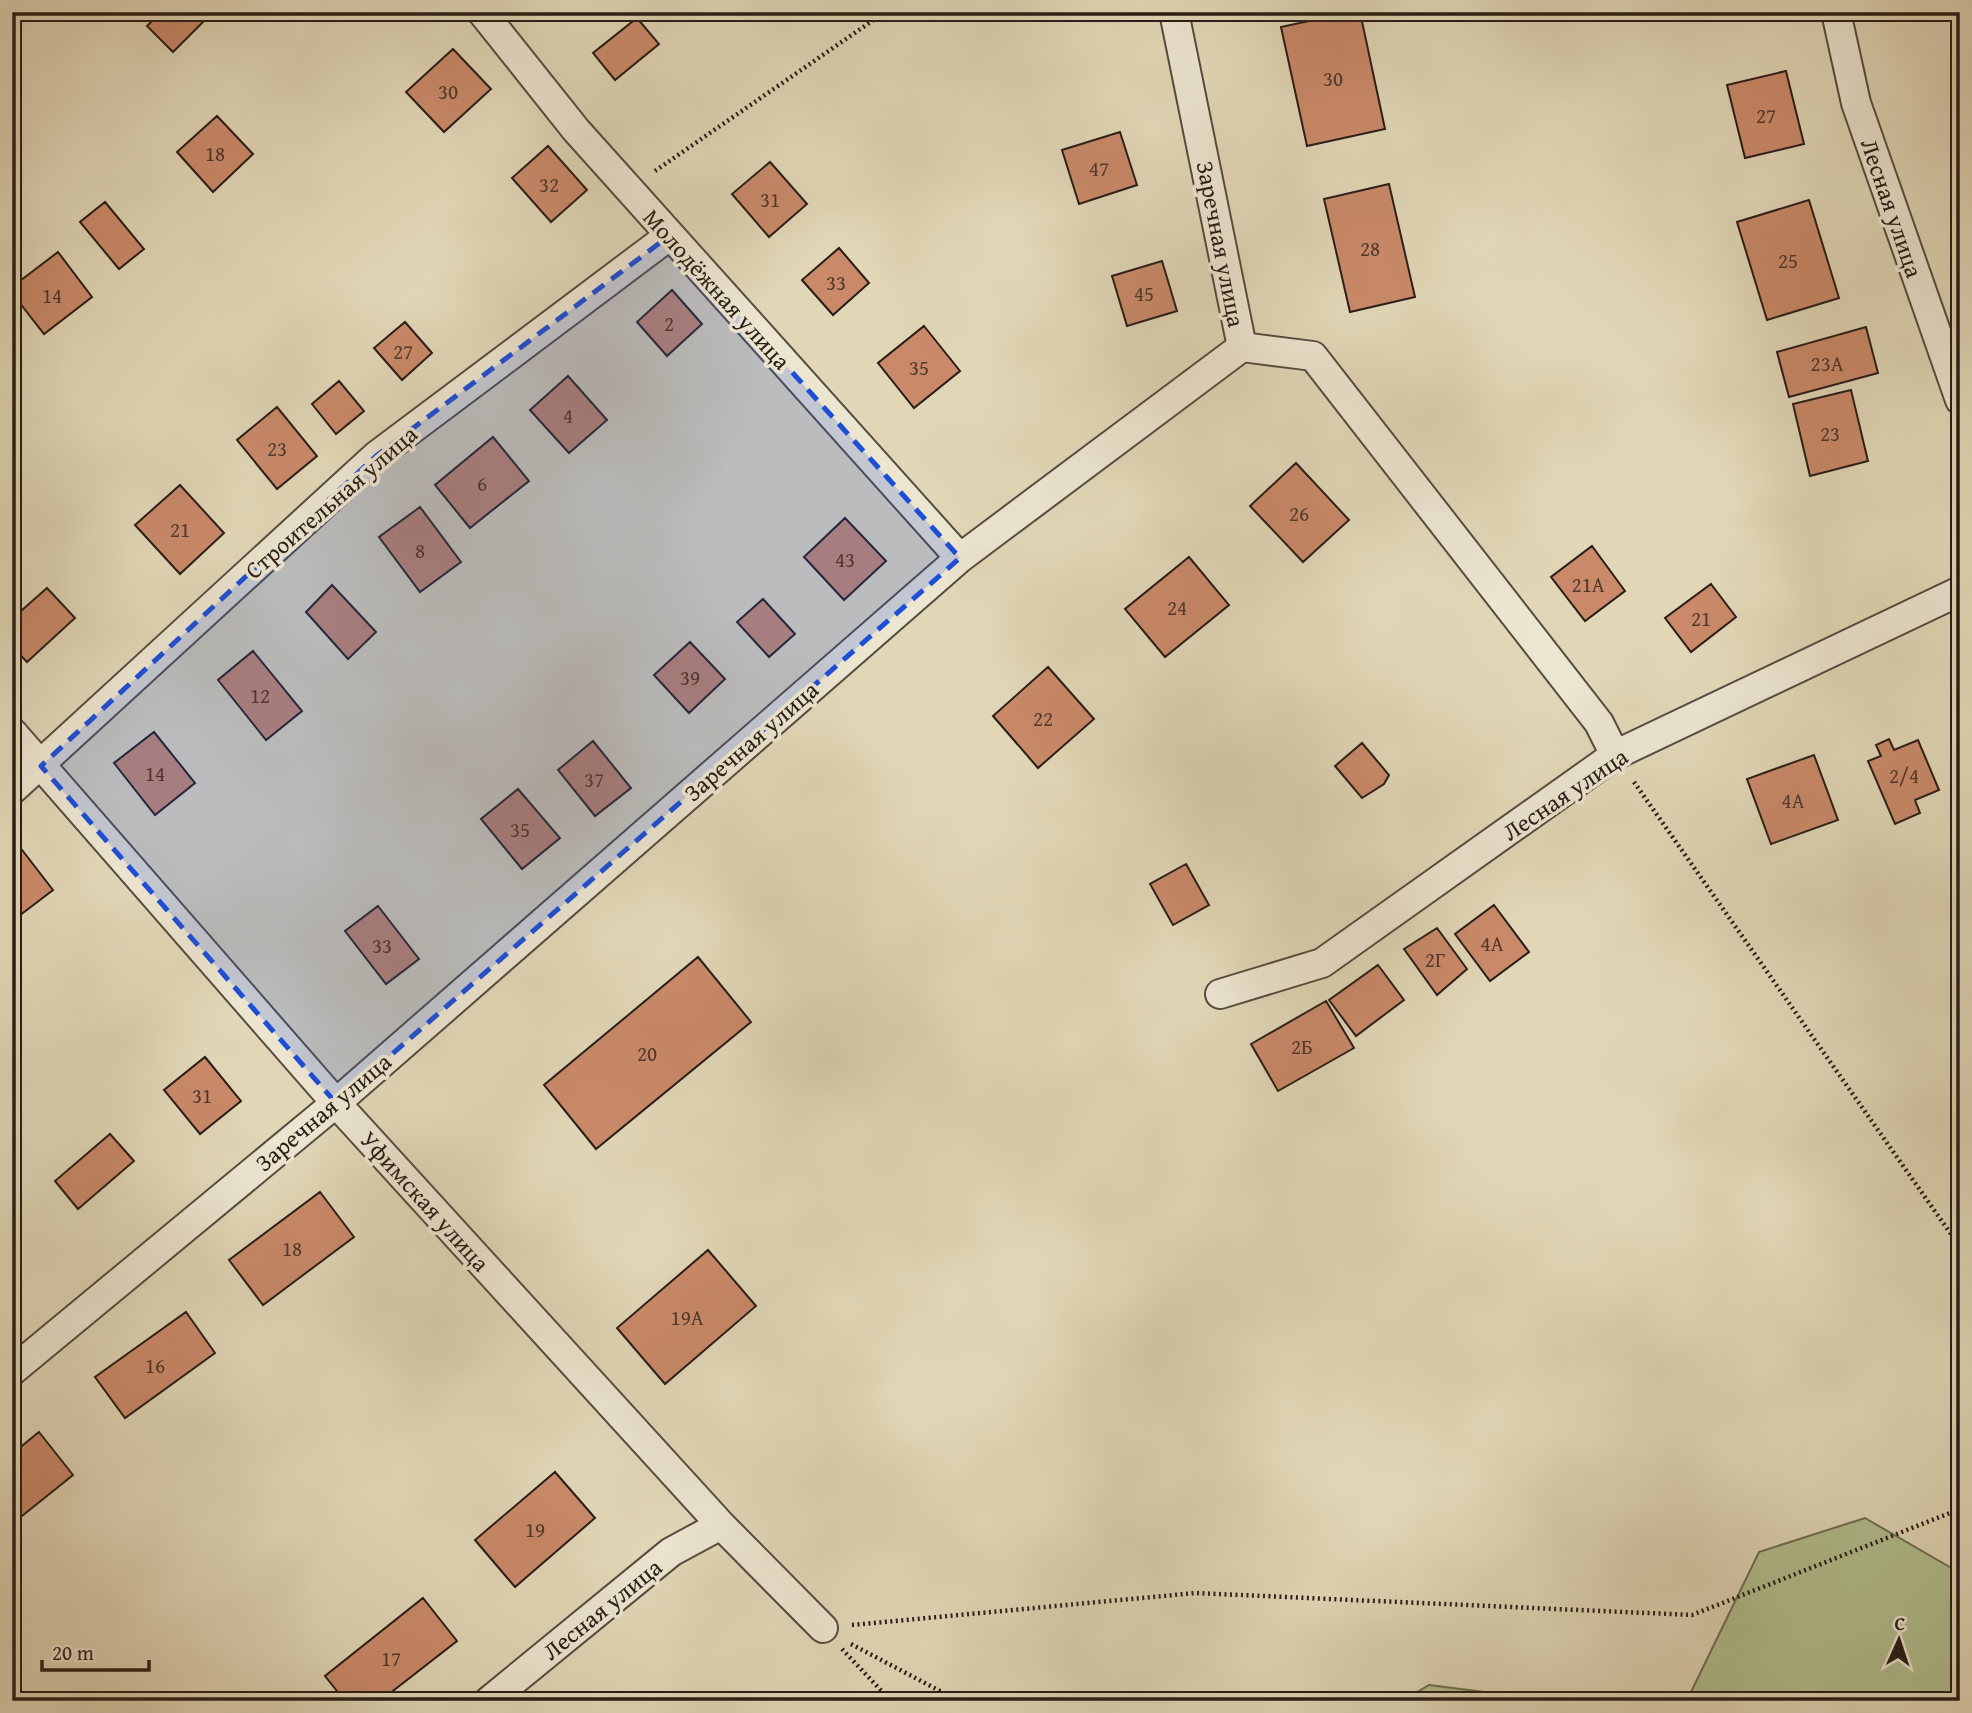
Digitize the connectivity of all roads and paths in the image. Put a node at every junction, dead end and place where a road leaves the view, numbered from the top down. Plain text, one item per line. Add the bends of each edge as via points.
1 (482, 12) edge
2 (885, 12) edge
3 (1174, 12) edge
4 (1836, 12) edge
5 (628, 190) junction
6 (669, 236) junction
7 (1242, 346) junction
8 (1960, 400) edge
9 (960, 558) junction
10 (1960, 592) edge
11 (12, 732) edge
12 (1615, 755) junction
13 (41, 766) junction
14 (12, 790) edge
15 (1220, 994) dead end
16 (336, 1103) junction
17 (1960, 1247) edge
18 (12, 1371) edge
19 (1960, 1509) edge
20 (720, 1525) junction
21 (823, 1628) junction
22 (489, 1701) edge
23 (891, 1701) edge
24 (959, 1701) edge

1 - 5 street, Молодёжная улица
2 - 5 path
3 - 7 street, Заречная улица
4 - 8 street, Лесная улица via 1856,103
5 - 6 street, Молодёжная улица
6 - 9 street, Молодёжная улица
6 - 13 street, Строительная улица via 376,456
7 - 9 street, Заречная улица
7 - 12 street via 1313,356 1599,723
9 - 16 street, Заречная улица
10 - 12 street, Лесная улица
11 - 13 street, Уфимская улица
12 - 15 street, Лесная улица via 1322,963
12 - 17 path
13 - 14 street, Строительная улица
13 - 16 street, Уфимская улица
16 - 18 street, Заречная улица
16 - 20 street, Уфимская улица
19 - 21 path via 1692,1615 1195,1592
20 - 21 street, Уфимская улица
20 - 22 street, Лесная улица via 671,1552
21 - 23 path
21 - 24 path

